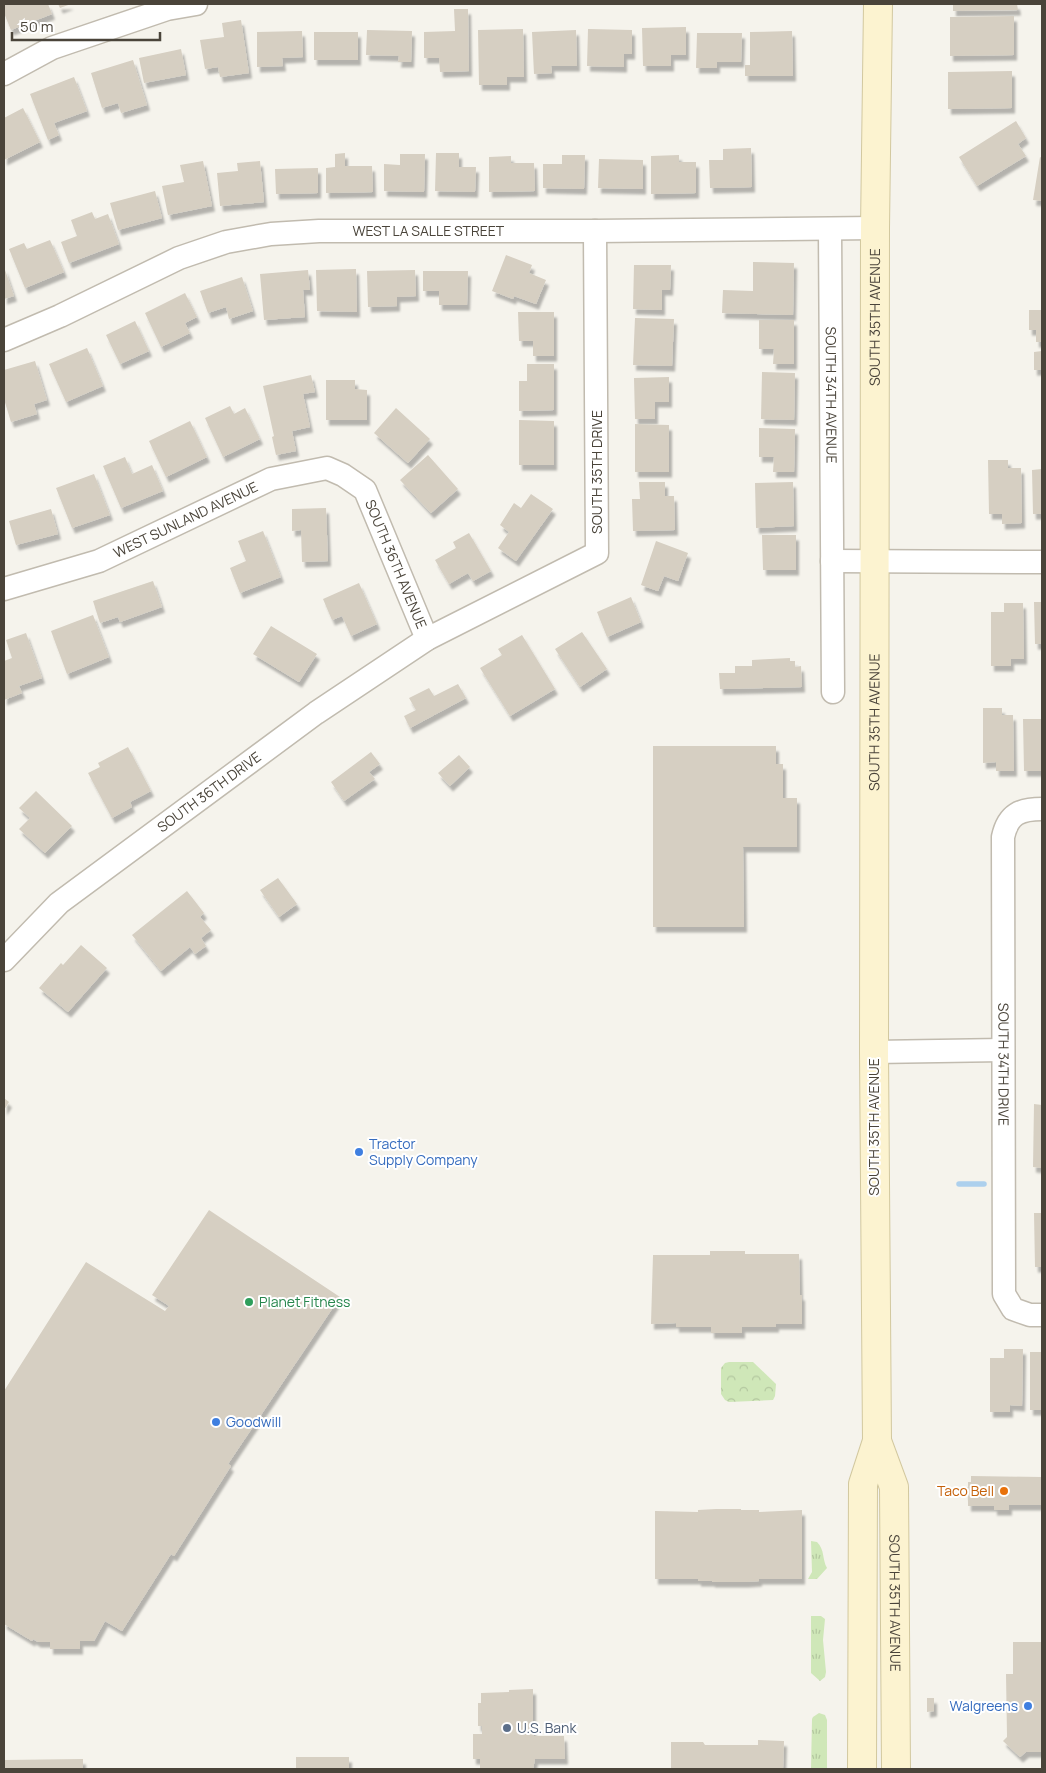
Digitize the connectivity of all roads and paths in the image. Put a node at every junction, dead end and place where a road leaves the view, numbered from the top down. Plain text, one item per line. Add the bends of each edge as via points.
1 (196, 4) edge
2 (878, 4) edge
3 (4, 74) edge
4 (875, 228) junction
5 (830, 229) junction
6 (595, 231) junction
7 (4, 340) edge
8 (366, 490) joint
9 (832, 561) junction
10 (875, 561) junction
11 (1042, 562) edge
12 (4, 589) edge
13 (427, 639) junction
14 (832, 692) dead end
15 (1042, 810) edge
16 (4, 960) edge
17 (1003, 1050) junction
18 (874, 1052) junction
19 (1042, 1315) edge
20 (877, 1441) junction
21 (862, 1769) edge
22 (896, 1769) edge

1 - 3 street via 167,9 52,48
2 - 4 main road, SOUTH 35TH AVENUE
4 - 5 street, WEST LA SALLE STREET
4 - 10 main road, SOUTH 35TH AVENUE
5 - 6 street, WEST LA SALLE STREET
5 - 9 street, SOUTH 34TH AVENUE
6 - 7 street, WEST LA SALLE STREET via 319,231 271,234 226,242 179,258
6 - 13 street, SOUTH 35TH DRIVE via 598,552
8 - 12 street, WEST SUNLAND AVENUE via 343,474 327,468 271,479 99,561
8 - 13 street, SOUTH 36TH AVENUE
9 - 10 street
9 - 14 street, SOUTH 34TH AVENUE
10 - 11 street
10 - 18 main road, SOUTH 35TH AVENUE
13 - 16 street, SOUTH 36TH DRIVE via 316,713 59,903
15 - 17 street, SOUTH 34TH DRIVE via 1019,812 1010,819 1003,837
17 - 18 street
17 - 19 street, SOUTH 34TH DRIVE via 1004,1294 1014,1309 1030,1315
18 - 20 main road, SOUTH 35TH AVENUE
20 - 21 main road, SOUTH 35TH AVENUE via 863,1484
20 - 22 main road, SOUTH 35TH AVENUE via 894,1487

